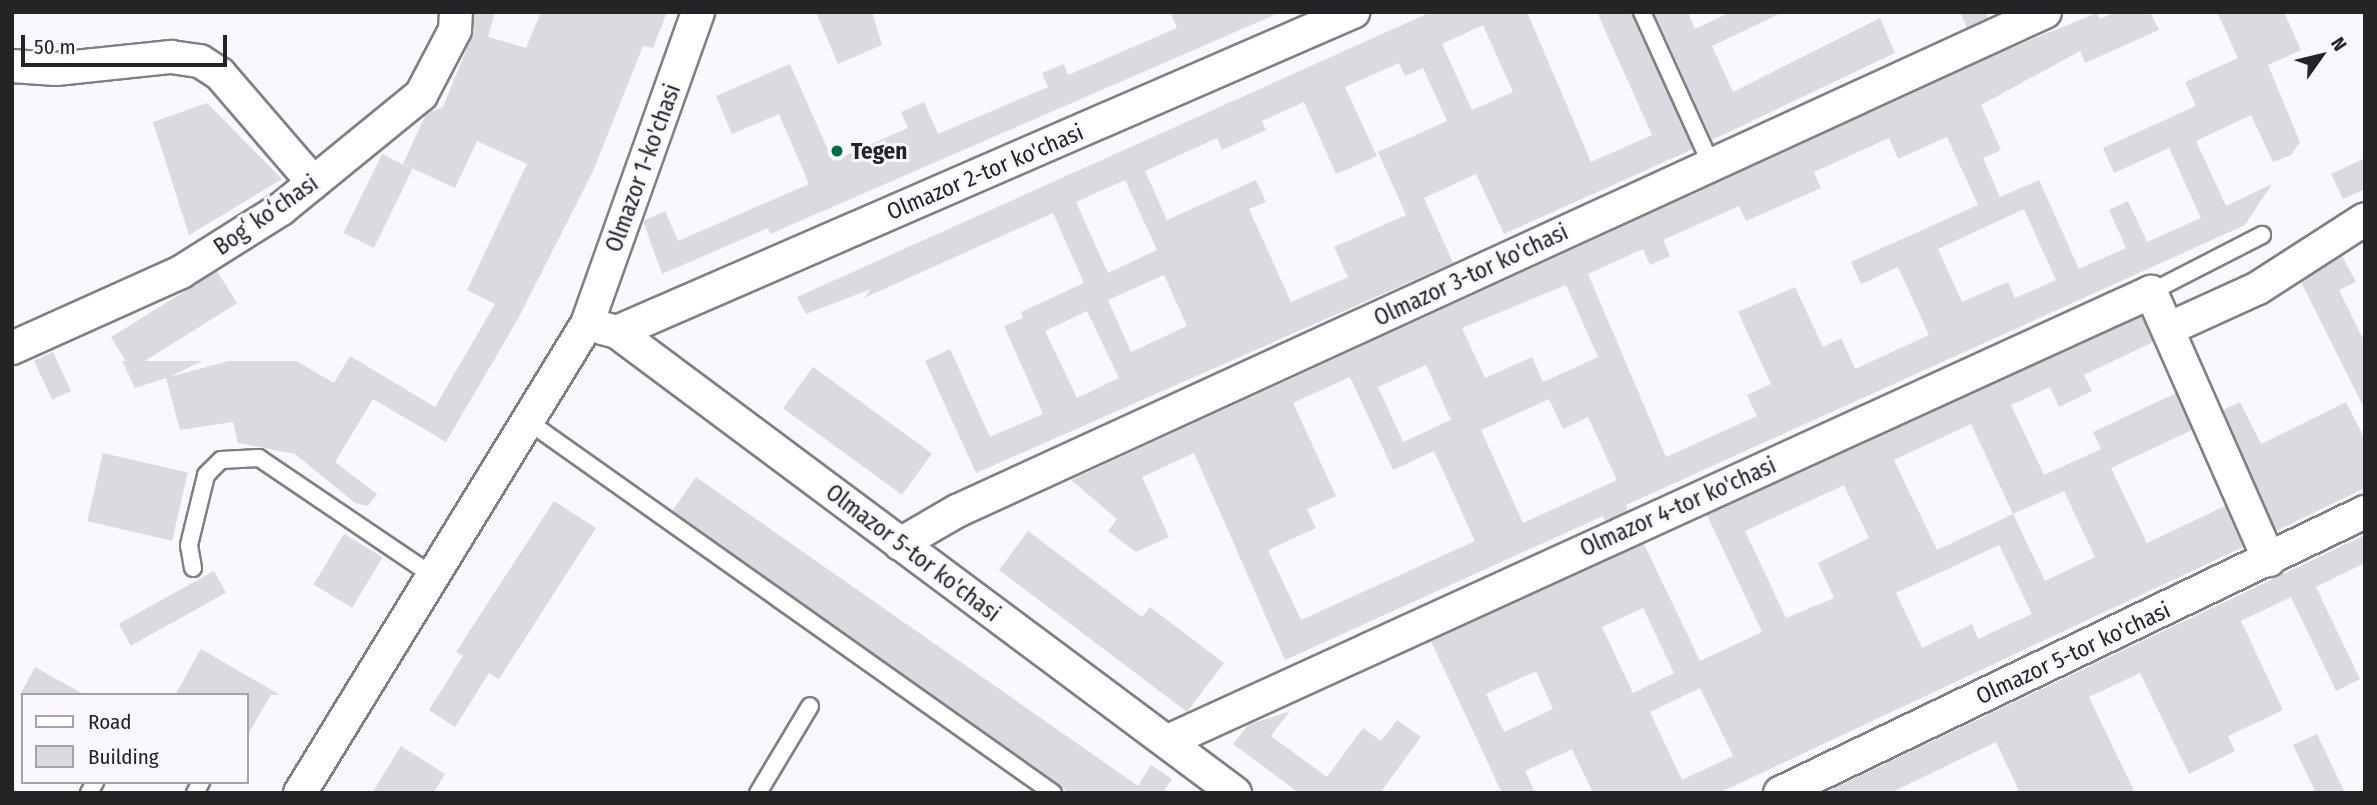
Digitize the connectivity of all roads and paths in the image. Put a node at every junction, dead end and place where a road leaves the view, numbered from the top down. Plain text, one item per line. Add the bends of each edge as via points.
1 (456, 12) edge
2 (698, 12) edge
3 (1353, 12) edge
4 (1642, 12) edge
5 (2045, 12) edge
6 (12, 66) edge
7 (1711, 164) junction
8 (313, 183) junction
9 (2365, 219) edge
10 (2262, 235) dead end
11 (2151, 292) junction
12 (587, 324) junction
13 (2168, 329) junction
14 (617, 332) junction
15 (12, 348) edge
16 (529, 422) junction
17 (2365, 512) edge
18 (900, 544) junction
19 (2269, 560) junction
20 (193, 568) dead end
21 (432, 575) junction
22 (810, 706) dead end
23 (1168, 741) junction
24 (300, 793) edge
25 (758, 793) edge
26 (1053, 793) edge
27 (1235, 793) edge
28 (1780, 793) edge

1 - 8 street, Bogʻ koʻchasi via 455,30 421,95
2 - 12 street, Olmazor 1-ko'chasi
3 - 14 street, Olmazor 2-tor ko'chasi
4 - 7 lane
5 - 7 street, Olmazor 3-tor ko'chasi
6 - 8 street via 56,69 171,57 200,61 220,74
7 - 18 street, Olmazor 3-tor ko'chasi via 957,511
8 - 15 street, Bogʻ koʻchasi via 181,272
9 - 13 street via 2258,288
10 - 11 lane
11 - 13 street
11 - 23 street, Olmazor 4-tor ko'chasi
12 - 14 street, Olmazor 5-tor ko'chasi
12 - 16 street, Olmazor 1-ko'chasi
13 - 19 street
14 - 18 street, Olmazor 5-tor ko'chasi
16 - 21 street, Olmazor 1-ko'chasi
16 - 26 lane
17 - 19 street, Olmazor 5-tor ko'chasi
18 - 23 street, Olmazor 5-tor ko'chasi
19 - 28 street, Olmazor 5-tor ko'chasi
20 - 21 lane via 190,545 206,475 221,460 259,458
21 - 24 street, Olmazor 1-ko'chasi
22 - 25 lane
23 - 27 street, Olmazor 5-tor ko'chasi

